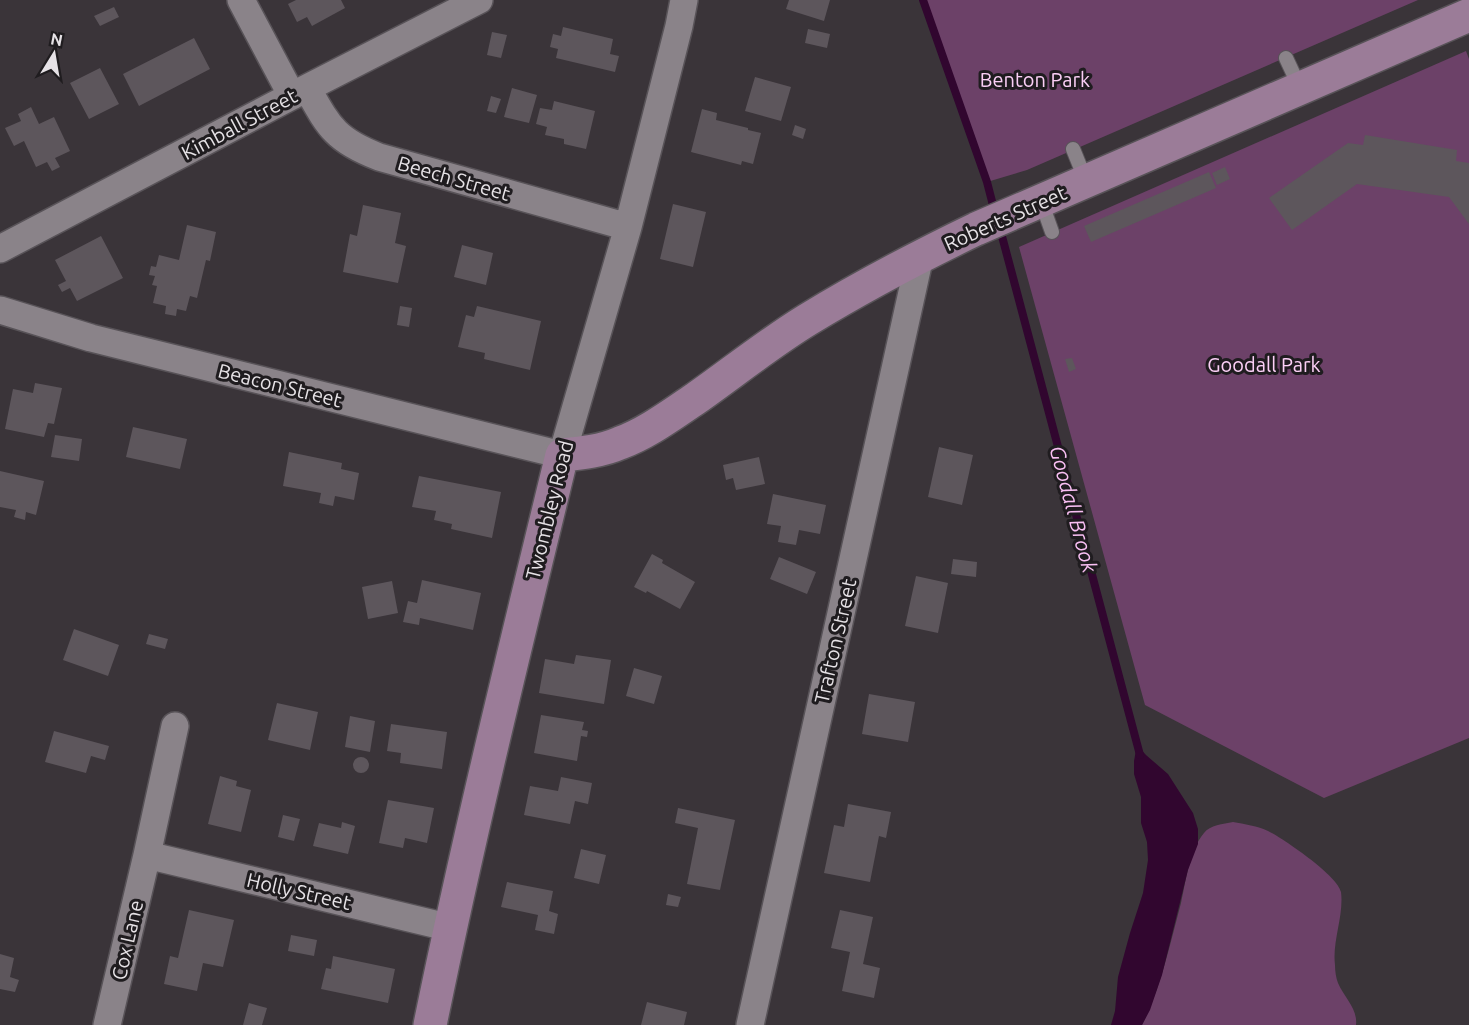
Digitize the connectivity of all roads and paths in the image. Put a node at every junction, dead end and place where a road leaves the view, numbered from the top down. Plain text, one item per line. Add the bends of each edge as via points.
1 (241, 0) edge
2 (479, 0) edge
3 (684, 0) edge
4 (1469, 15) edge
5 (1286, 58) dead end
6 (1300, 88) junction
7 (299, 92) junction
8 (1073, 149) dead end
9 (1086, 181) junction
10 (1032, 204) junction
11 (628, 227) junction
12 (1052, 232) dead end
13 (3, 241) edge
14 (920, 256) junction
15 (0, 310) edge
16 (562, 455) junction
17 (175, 726) dead end
18 (147, 855) junction
19 (451, 928) junction
20 (107, 1025) edge
21 (430, 1025) edge
22 (750, 1025) edge

1 - 7 street, Beech Street
2 - 7 street, Kimball Street
3 - 11 street, Twombley Road
4 - 6 street, Roberts Street
5 - 6 lane
6 - 9 street, Roberts Street
7 - 11 street, Beech Street via 346,141 379,157
7 - 13 street, Kimball Street
8 - 9 lane
9 - 10 street, Roberts Street
10 - 12 lane
10 - 14 street, Roberts Street
11 - 16 street, Twombley Road
14 - 16 street, Roberts Street via 805,321 644,432 604,449
14 - 22 street, Trafton Street
15 - 16 street, Beacon Street via 91,338
16 - 19 street, Twombley Road
17 - 18 street, Cox Lane
18 - 19 street, Holly Street
18 - 20 street, Cox Lane
19 - 21 street, Twombley Road

